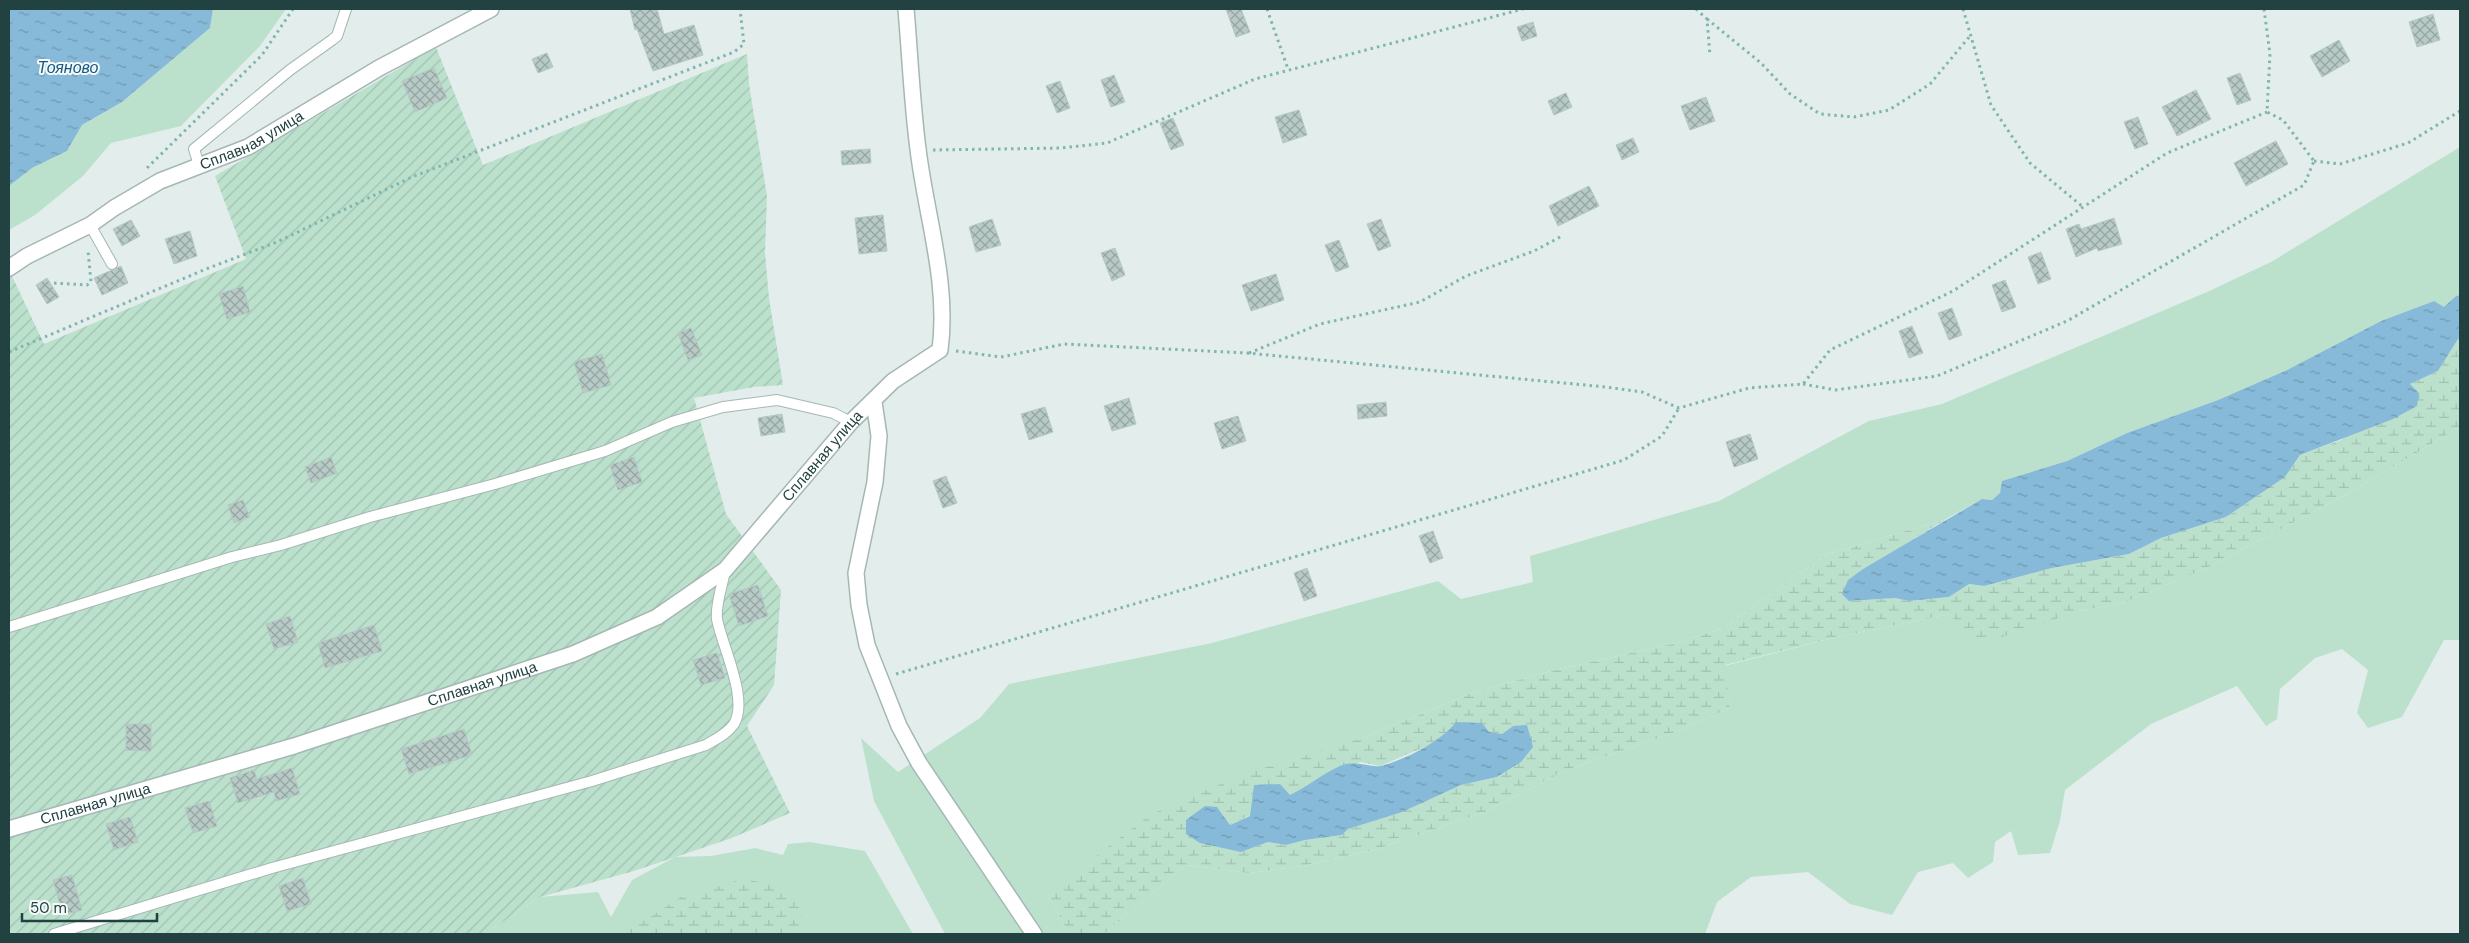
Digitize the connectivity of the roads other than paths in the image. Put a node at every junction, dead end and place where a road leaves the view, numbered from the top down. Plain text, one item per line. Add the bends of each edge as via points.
1 (346, 9) edge
2 (492, 9) edge
3 (906, 9) edge
4 (199, 165) junction
5 (90, 225) junction
6 (112, 264) dead end
7 (9, 268) edge
8 (874, 402) junction
9 (851, 422) junction
10 (725, 570) junction
11 (9, 627) edge
12 (9, 829) edge
13 (54, 934) edge
14 (1034, 934) edge

1 - 4 lane via 337,36 194,149
2 - 4 street, Сплавная улица via 379,68 248,147
3 - 8 street, Сплавная улица via 918,150 938,256 943,328 940,350 893,381
4 - 5 street, Сплавная улица via 160,181
5 - 6 lane
5 - 7 street, Сплавная улица
8 - 9 street, Сплавная улица
8 - 14 street via 879,436 875,482 856,572 867,645 899,726 919,763
9 - 10 street, Сплавная улица
9 - 11 lane via 833,413 777,400 723,407 672,422 605,451 232,557
10 - 12 street, Сплавная улица via 657,617 574,654 294,746
10 - 13 lane via 717,617 736,686 739,711 734,724 706,745 592,781 272,868

